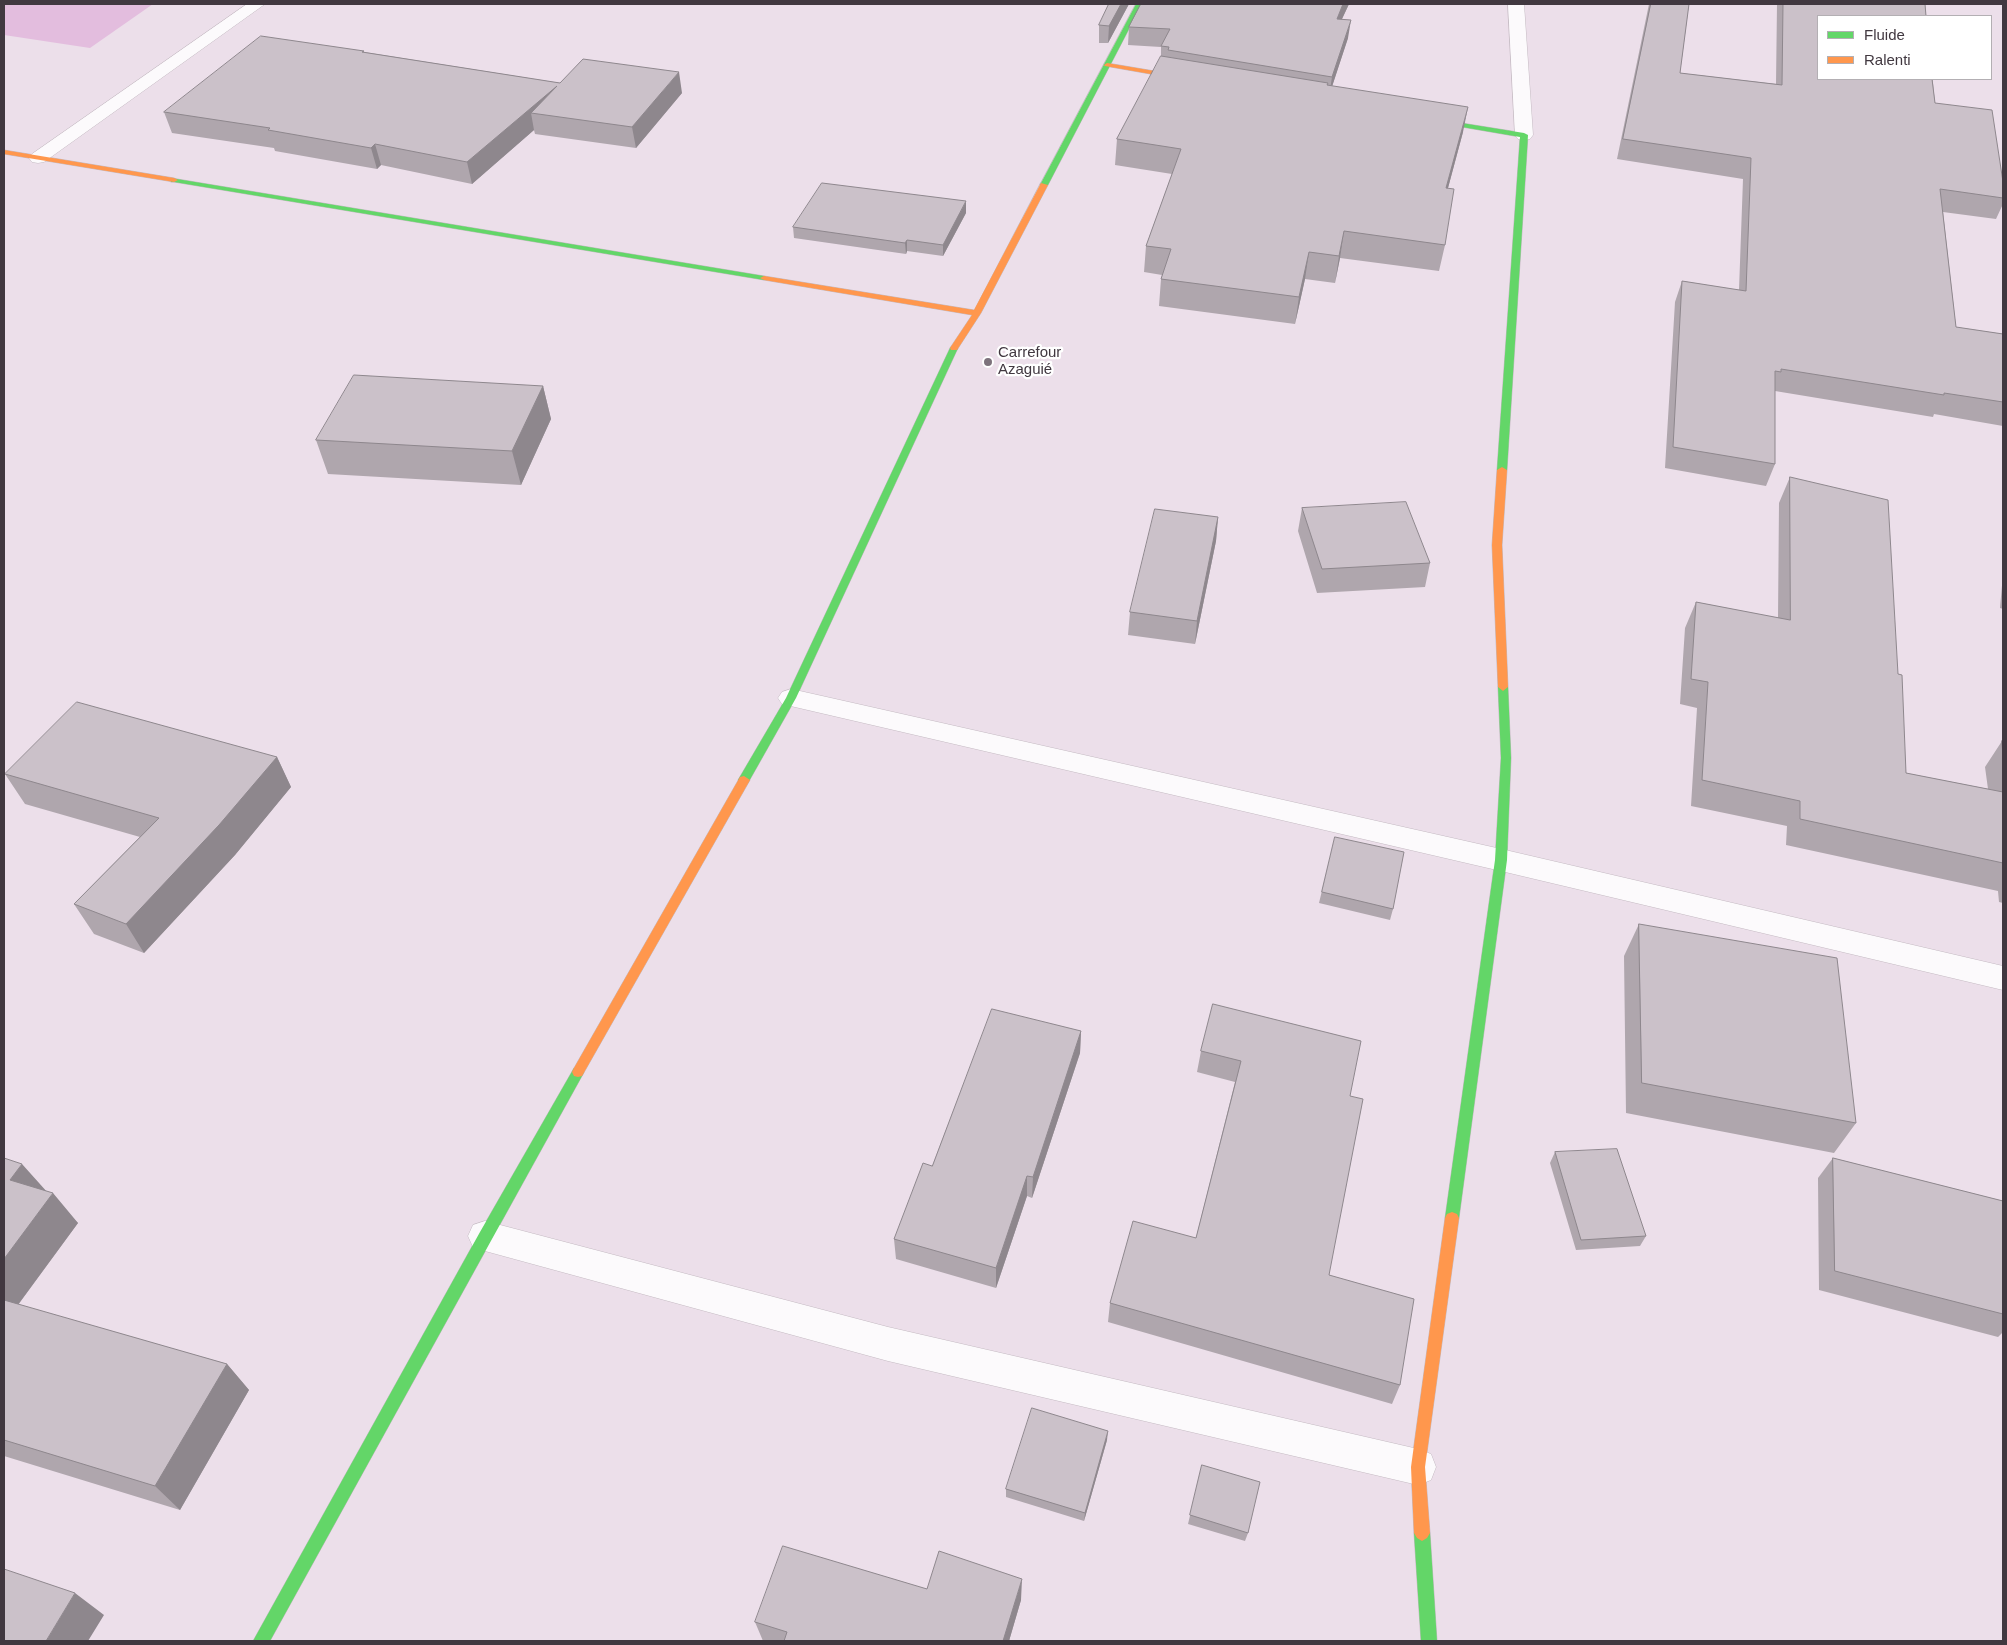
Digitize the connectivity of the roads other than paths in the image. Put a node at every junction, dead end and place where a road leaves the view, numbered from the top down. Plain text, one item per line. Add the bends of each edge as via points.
1 (257, 4) edge
2 (1139, 4) edge
3 (1516, 4) edge
4 (1107, 65) junction
5 (1204, 81) edge
6 (1417, 117) edge
7 (1524, 135) junction
8 (4, 152) edge
9 (38, 158) junction
10 (977, 313) junction
11 (791, 698) junction
12 (1501, 860) junction
13 (2003, 978) edge
14 (485, 1236) junction
15 (1418, 1467) junction
16 (262, 1641) edge
17 (1428, 1641) edge

1 - 9 street
2 - 4 street
3 - 7 street
4 - 5 street
4 - 10 street
6 - 7 street
7 - 12 street via 1497,545 1506,758
8 - 9 street
9 - 10 street
10 - 11 street via 950,356
11 - 12 street
11 - 14 street
12 - 13 street
12 - 15 street
14 - 15 street via 888,1344
14 - 16 street
15 - 17 street

